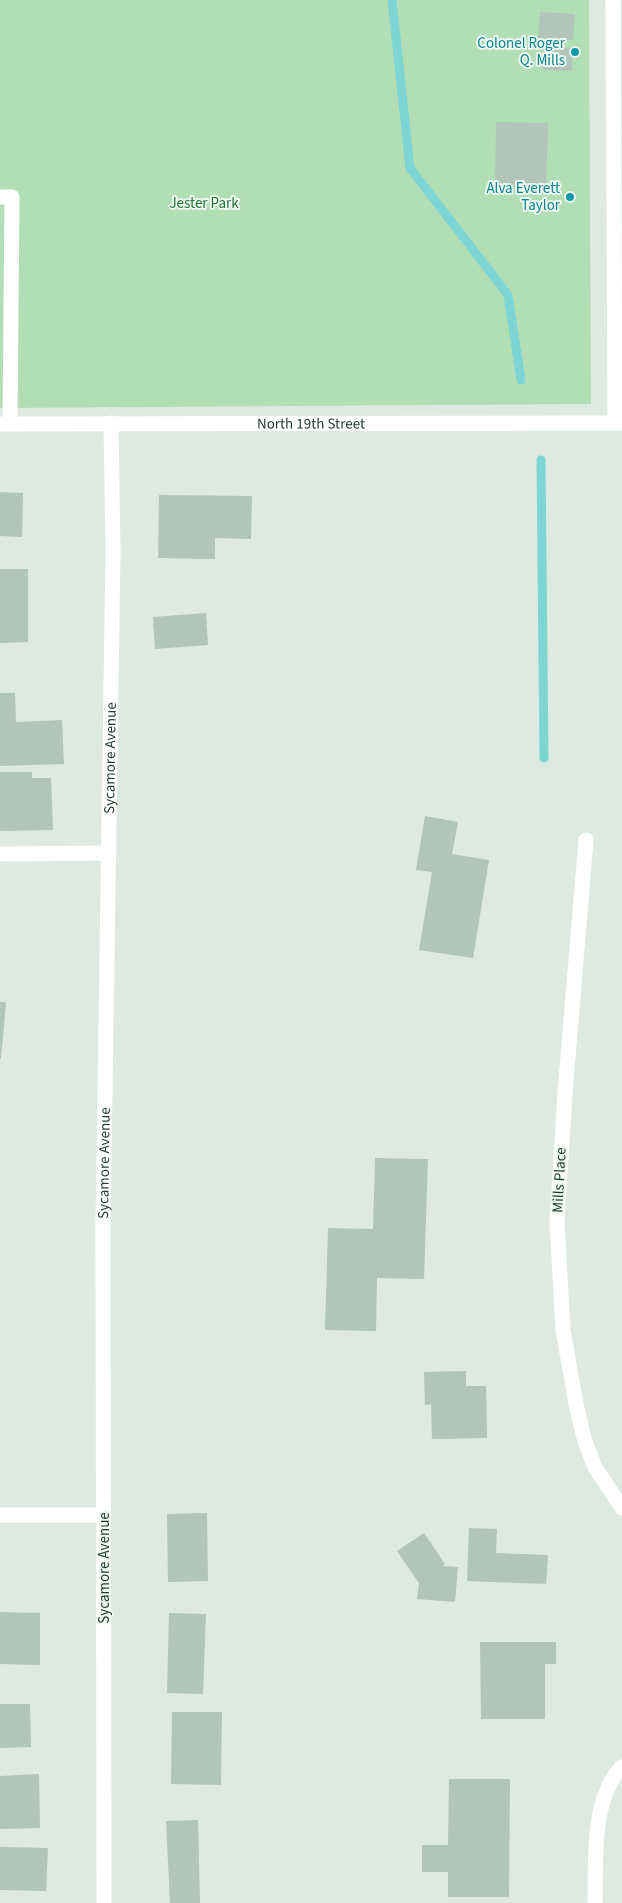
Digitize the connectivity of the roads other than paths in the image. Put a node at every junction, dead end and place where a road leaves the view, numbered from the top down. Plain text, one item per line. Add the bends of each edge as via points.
1 (613, 0) edge
2 (0, 197) edge
3 (111, 423) junction
4 (5, 424) edge
5 (619, 424) edge
6 (586, 840) dead end
7 (109, 853) junction
8 (0, 854) edge
9 (622, 1508) edge
10 (0, 1515) edge
11 (104, 1515) junction
12 (622, 1767) edge
13 (104, 1903) edge
14 (596, 1903) edge

1 - 5 street
2 - 4 street via 12,197
3 - 4 street, North 19th Street
3 - 5 street, North 19th Street
3 - 7 street, Sycamore Avenue via 113,552
6 - 9 street, Mills Place via 557,1222 563,1330 576,1404 585,1442 596,1469
7 - 8 street
7 - 11 street, Sycamore Avenue via 103,1225
10 - 11 street
11 - 13 street, Sycamore Avenue
12 - 14 street via 602,1802 596,1836

